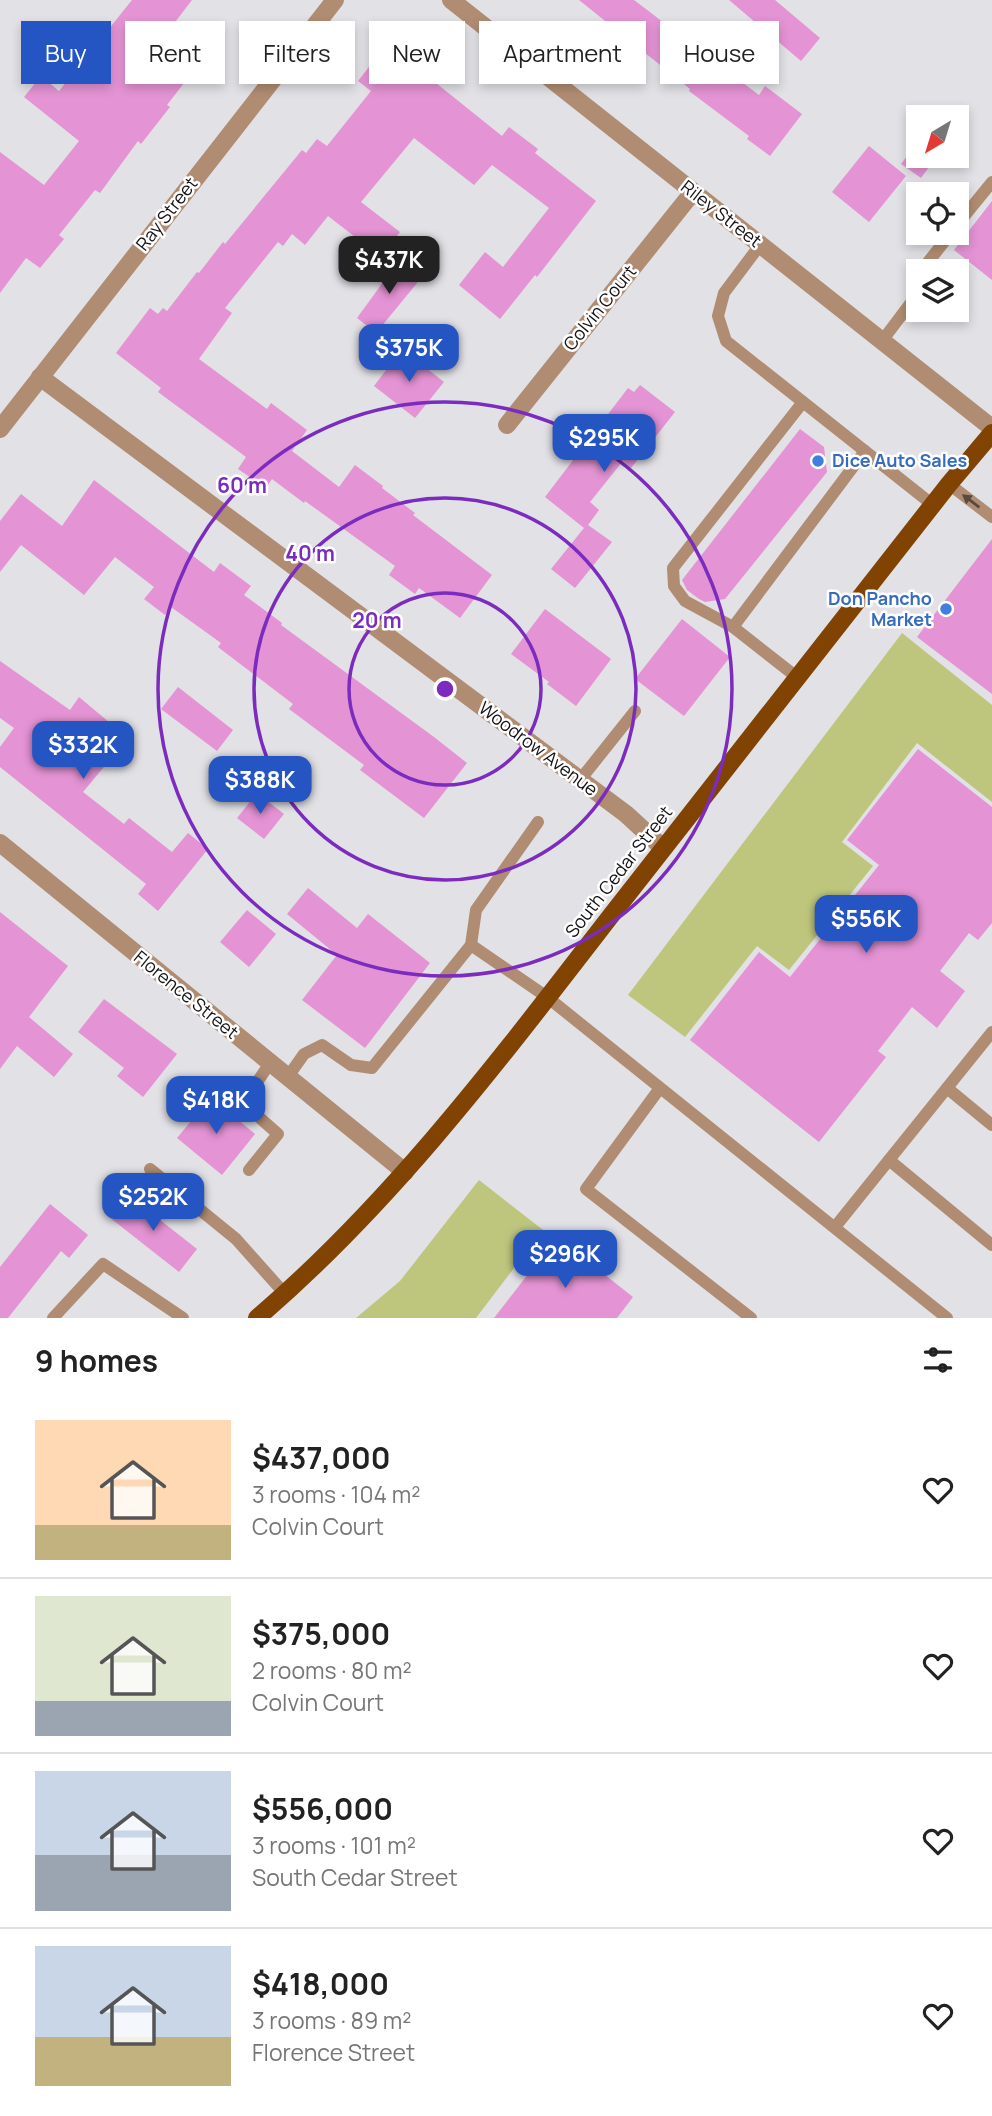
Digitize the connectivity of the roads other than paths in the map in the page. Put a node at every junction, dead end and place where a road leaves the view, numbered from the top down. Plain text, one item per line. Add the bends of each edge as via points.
1 (335, 0) edge
2 (451, 0) edge
3 (992, 182) edge
4 (693, 192) junction
5 (969, 210) edge
6 (760, 245) junction
7 (942, 245) edge
8 (930, 259) edge
9 (906, 309) edge
10 (882, 341) junction
11 (40, 377) junction
12 (803, 402) junction
13 (507, 425) dead end
14 (0, 429) edge
15 (992, 430) edge
16 (865, 451) junction
17 (949, 484) junction
18 (933, 505) junction
19 (992, 517) edge
20 (733, 627) junction
21 (798, 678) junction
22 (635, 711) dead end
23 (580, 780) junction
24 (538, 822) dead end
25 (0, 843) edge
26 (663, 848) junction
27 (471, 945) junction
28 (547, 997) junction
29 (992, 1031) edge
30 (270, 1063) junction
31 (287, 1077) junction
32 (660, 1088) junction
33 (947, 1088) junction
34 (992, 1125) edge
35 (889, 1160) junction
36 (150, 1168) dead end
37 (249, 1170) dead end
38 (405, 1172) junction
39 (835, 1227) junction
40 (992, 1245) edge
41 (285, 1294) junction
42 (53, 1318) edge
43 (183, 1318) edge
44 (257, 1318) edge
45 (751, 1318) edge
46 (947, 1318) edge

1 - 11 street, Ray Street
2 - 4 street, Riley Street
3 - 5 lane
4 - 6 street, Riley Street
4 - 13 street, Colvin Court
6 - 10 street, Riley Street
6 - 12 lane via 724,293 718,316 726,341
7 - 8 lane
9 - 10 lane
10 - 15 street, Riley Street
11 - 14 street, Ray Street
11 - 23 street, Woodrow Avenue
12 - 16 lane
12 - 20 lane via 673,568 674,586 685,601
15 - 17 main road, South Cedar Street
16 - 18 lane
16 - 20 lane
17 - 18 main road, South Cedar Street
19 -> 17 lane
18 - 21 main road, South Cedar Street
20 - 21 lane
21 - 26 main road, South Cedar Street
22 - 23 lane
23 - 26 street, Woodrow Avenue
24 - 27 lane via 476,910
25 - 30 street, Florence Street
26 - 28 main road, South Cedar Street
27 - 28 lane
27 - 31 lane via 372,1069 351,1065 322,1045 304,1054
28 - 32 lane
28 - 38 main road, South Cedar Street
29 - 33 lane
30 - 31 street, Florence Street
30 - 37 lane via 243,1102 278,1134
31 - 38 street, Florence Street
32 - 39 lane
32 - 45 lane via 586,1189
33 - 34 lane
33 - 35 lane
35 - 39 lane
35 - 40 lane
36 - 41 lane via 236,1238
38 - 41 main road, South Cedar Street
39 - 46 lane
41 - 44 main road, South Cedar Street
42 - 43 lane via 103,1264

